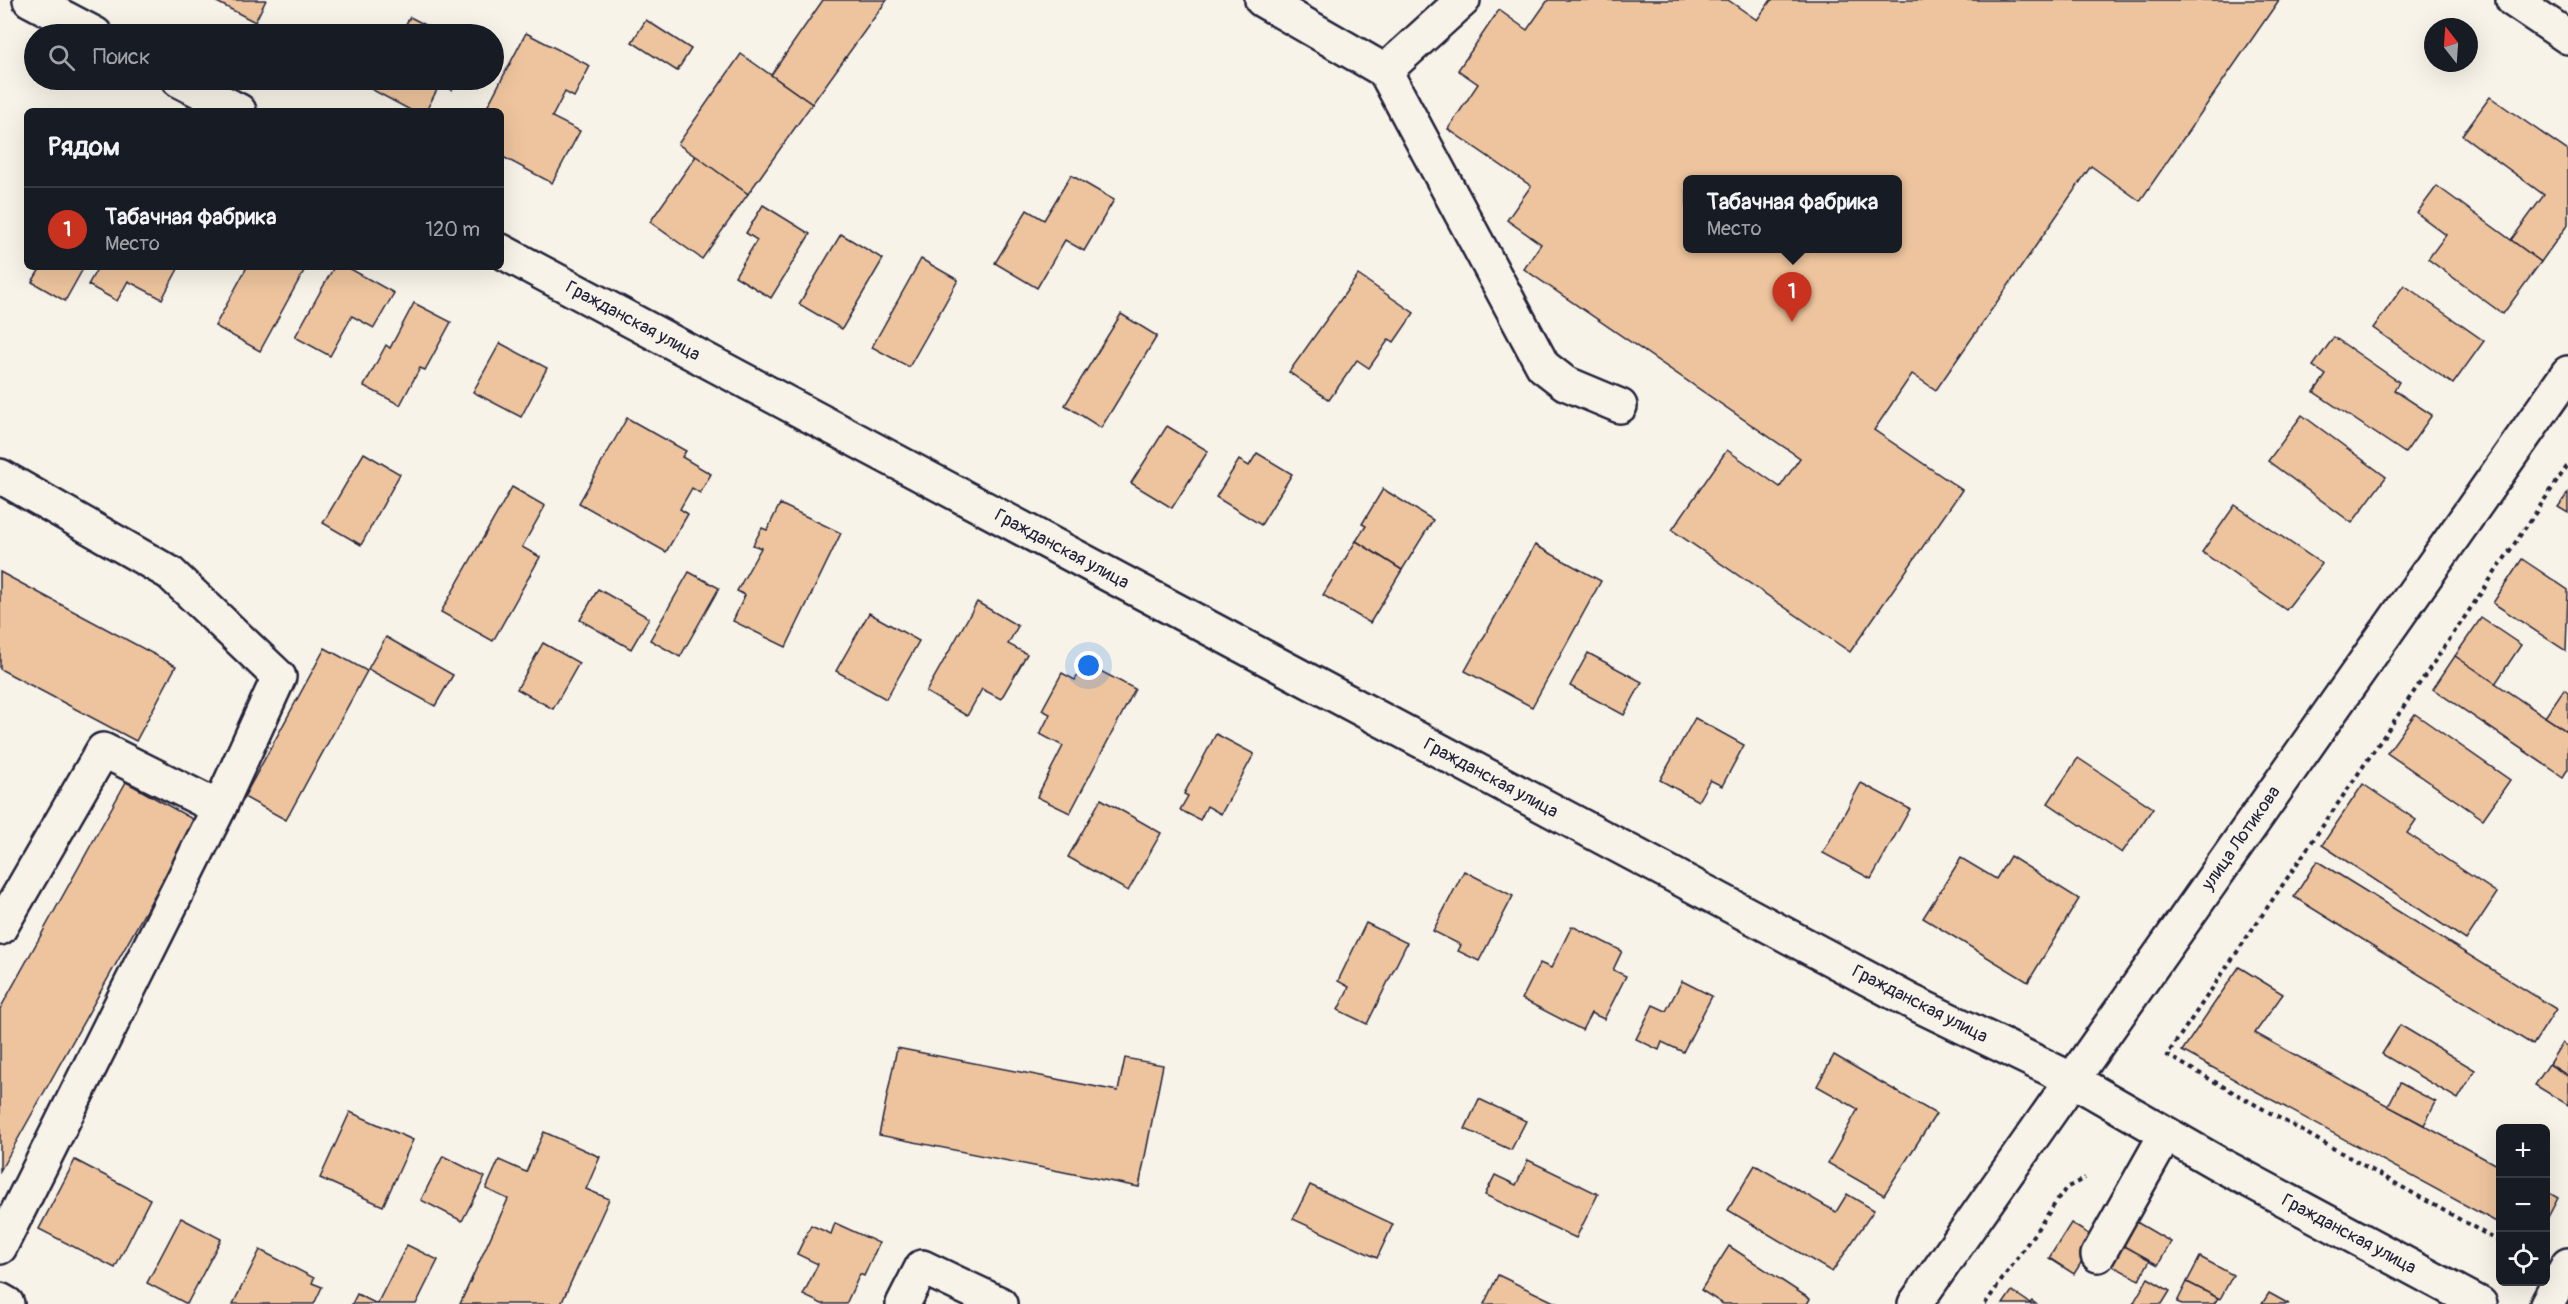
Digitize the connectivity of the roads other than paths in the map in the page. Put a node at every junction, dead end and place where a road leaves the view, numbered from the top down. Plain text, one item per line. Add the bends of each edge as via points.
1 (30, 0) edge
2 (1262, 0) edge
3 (1463, 0) edge
4 (2513, 0) edge
5 (76, 24) edge
6 (2568, 37) edge
7 (1384, 70) junction
8 (198, 90) edge
9 (233, 108) edge
10 (504, 253) edge
11 (2568, 373) edge
12 (1620, 406) dead end
13 (0, 476) edge
14 (219, 808) junction
15 (0, 928) edge
16 (2071, 1079) junction
17 (2166, 1134) junction
18 (0, 1247) edge
19 (2098, 1255) dead end
20 (2568, 1265) edge
21 (0, 1300) edge
22 (7, 1304) edge
23 (903, 1304) edge
24 (1000, 1304) edge
25 (1915, 1304) edge
26 (2480, 1304) edge
27 (2547, 1304) edge

1 - 5 street
2 - 7 street
3 - 7 street
4 - 6 street
7 - 12 street via 1543,366 1565,383
8 - 9 street
10 - 16 street, Гражданская улица via 1910,1001
11 - 16 street, улица Лотикова
13 - 14 street via 170,573 279,677
14 - 15 street via 103,750
14 - 18 street
16 - 17 street, Гражданская улица
16 - 25 street, улица Лотикова
17 - 19 street
17 - 26 street, Гражданская улица
20 - 27 street
21 - 22 street
23 - 24 street via 922,1268

